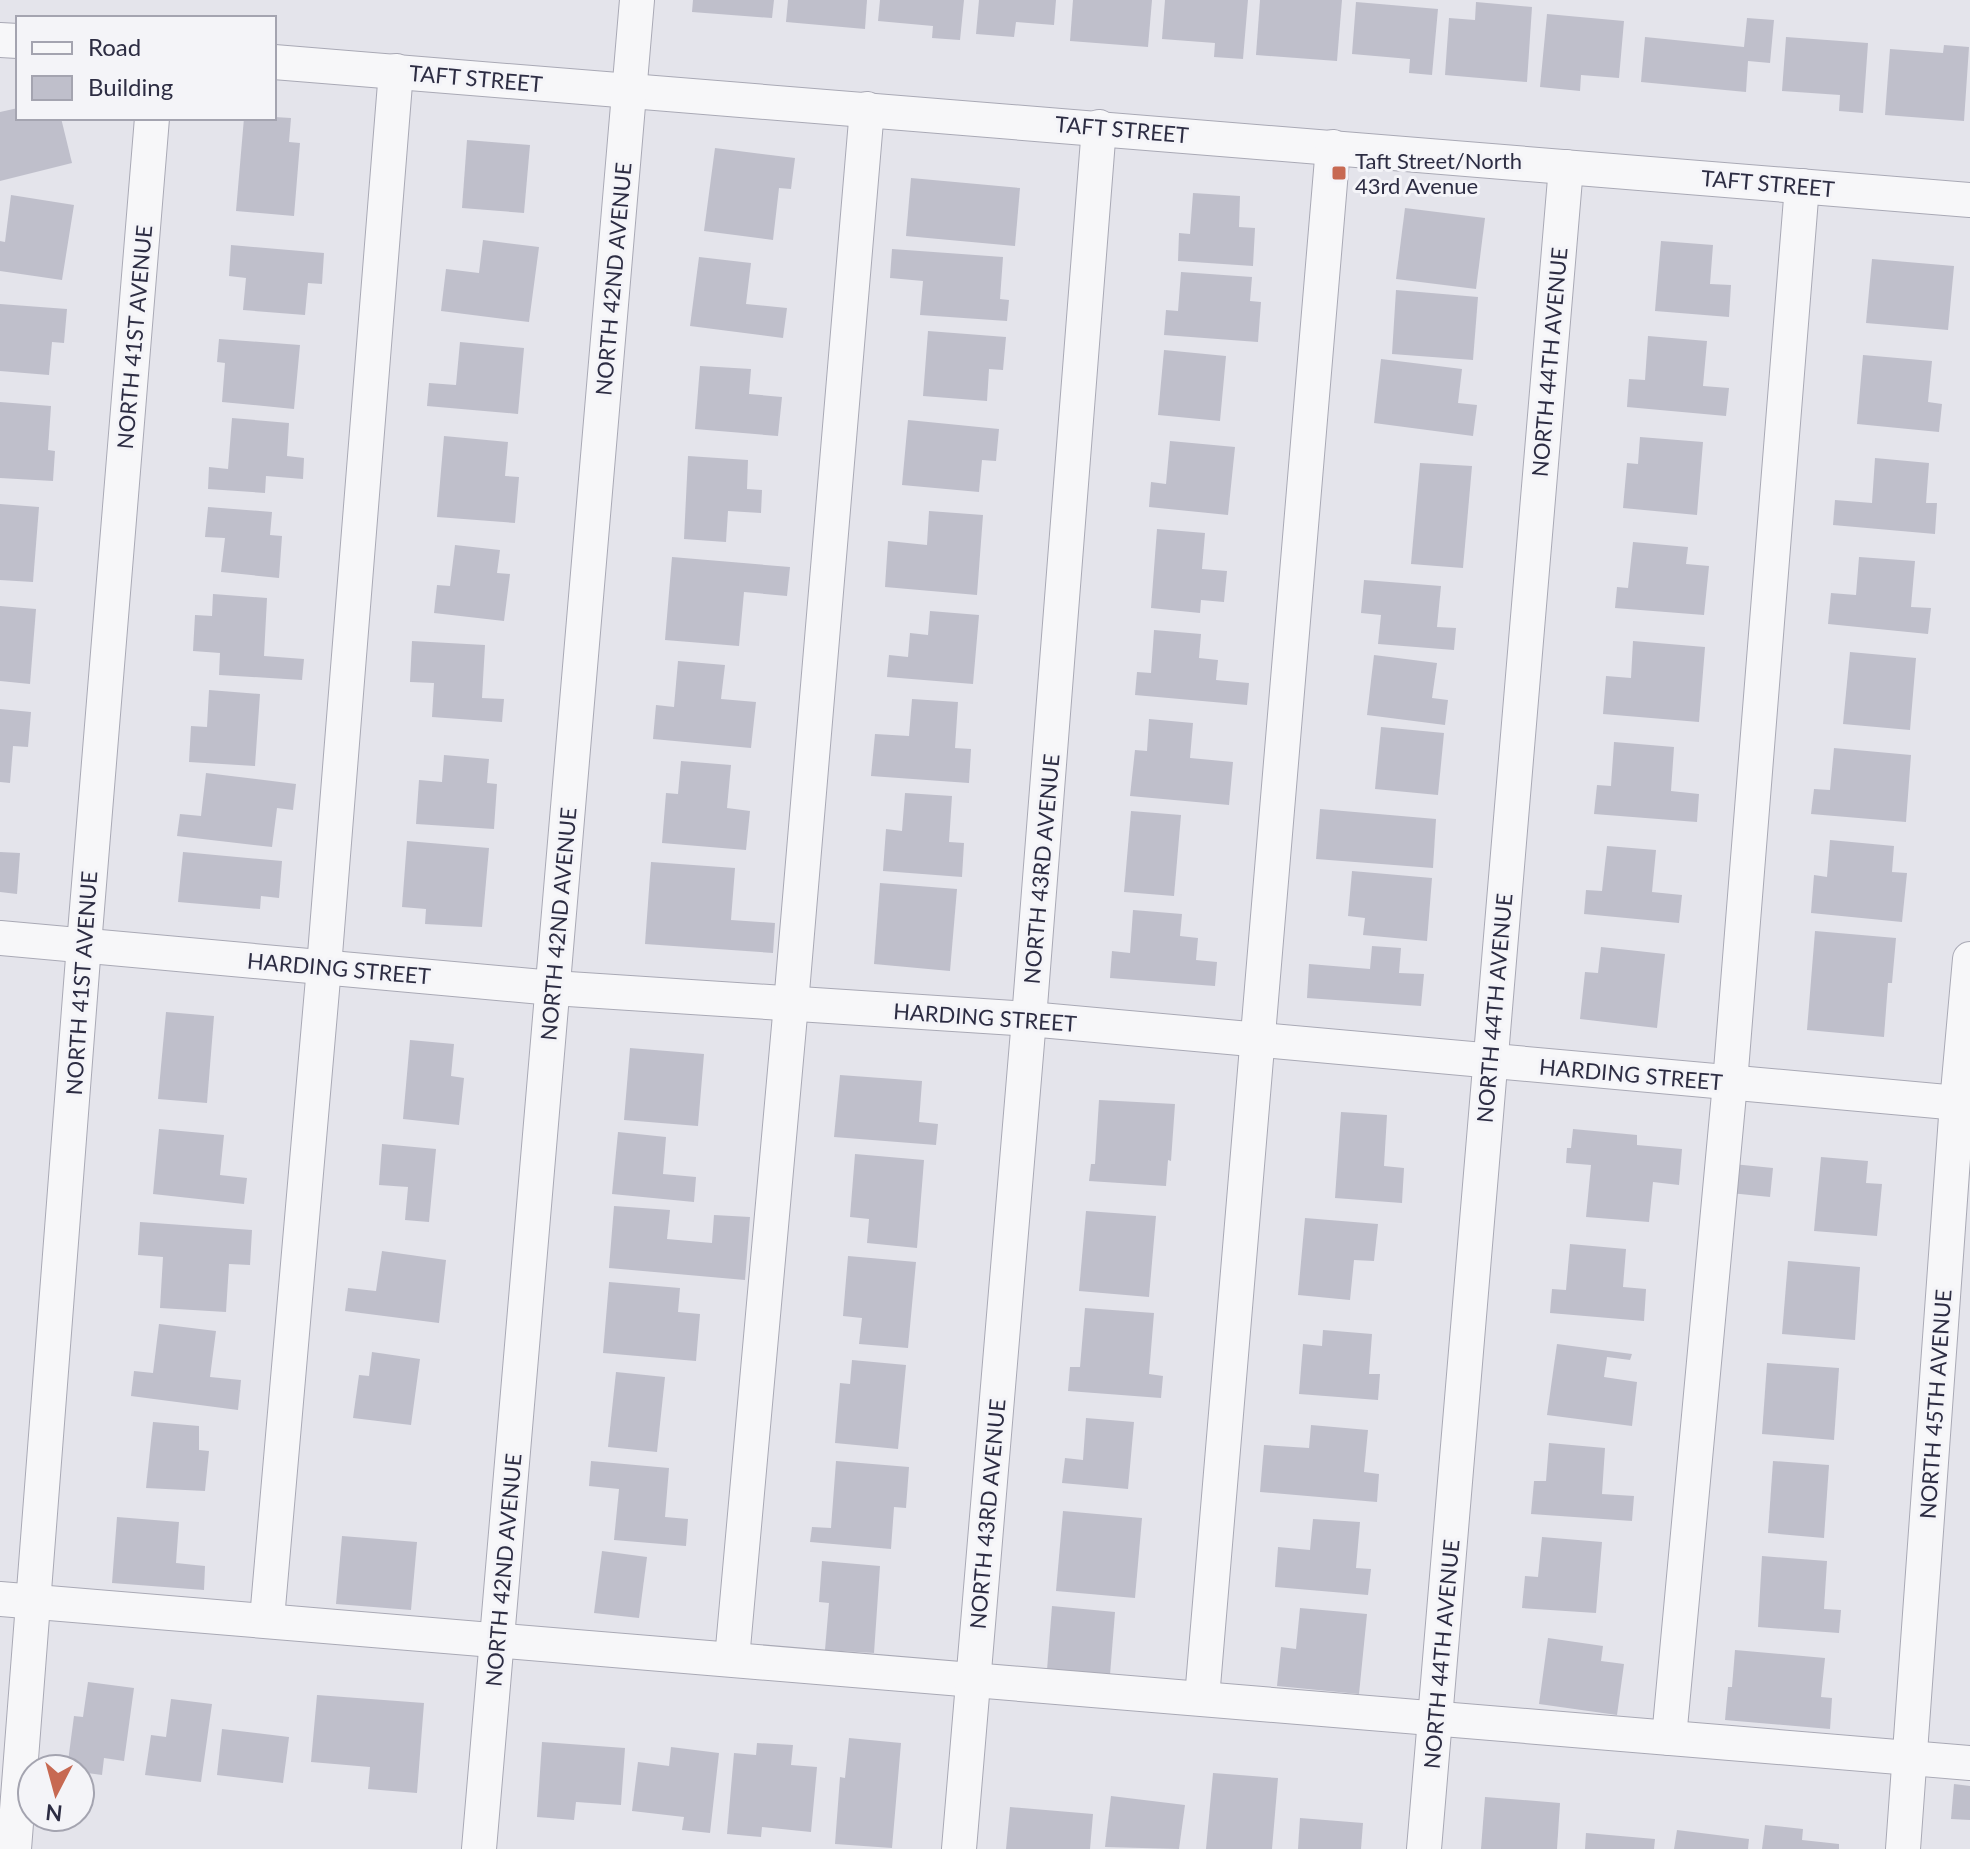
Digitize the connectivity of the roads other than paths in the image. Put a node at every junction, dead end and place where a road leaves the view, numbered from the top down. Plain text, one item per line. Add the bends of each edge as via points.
1 (637, 0) edge
2 (276, 62) edge
3 (396, 71) junction
4 (629, 90) junction
5 (867, 109) junction
6 (152, 120) edge
7 (1099, 127) junction
8 (1333, 147) junction
9 (1566, 167) junction
10 (1802, 186) junction
11 (1970, 200) edge
12 (0, 938) edge
13 (84, 945) junction
14 (1970, 959) edge
15 (324, 967) junction
16 (553, 988) junction
17 (791, 1004) junction
18 (1029, 1019) junction
19 (1258, 1040) junction
20 (1490, 1062) junction
21 (1730, 1083) junction
22 (1963, 1104) edge
23 (0, 1599) edge
24 (34, 1601) junction
25 (267, 1619) junction
26 (497, 1639) junction
27 (732, 1659) junction
28 (973, 1679) junction
29 (1202, 1698) junction
30 (1435, 1718) junction
31 (1669, 1738) junction
32 (1909, 1758) junction
33 (1970, 1763) edge
34 (14, 1849) edge
35 (479, 1849) edge
36 (959, 1849) edge
37 (1424, 1849) edge
38 (1903, 1849) edge

1 - 4 street, NORTH 42ND AVENUE
2 - 3 street, TAFT STREET
3 - 4 street, TAFT STREET
3 - 15 street
4 - 5 street, TAFT STREET
4 - 16 street, NORTH 42ND AVENUE
5 - 7 street, TAFT STREET
5 - 17 street
6 - 13 street, NORTH 41ST AVENUE
7 - 8 street, TAFT STREET
7 - 18 street, NORTH 43RD AVENUE
8 - 9 street, TAFT STREET
8 - 19 street
9 - 10 street, TAFT STREET
9 - 20 street, NORTH 44TH AVENUE
10 - 11 street, TAFT STREET
10 - 21 street
12 - 13 street, HARDING STREET
13 - 15 street, HARDING STREET
13 - 24 street, NORTH 41ST AVENUE
14 - 22 street, NORTH 45TH AVENUE
15 - 16 street, HARDING STREET
15 - 25 street
16 - 17 street, HARDING STREET
16 - 26 street, NORTH 42ND AVENUE
17 - 18 street, HARDING STREET
17 - 27 street
18 - 19 street, HARDING STREET
18 - 28 street, NORTH 43RD AVENUE
19 - 20 street, HARDING STREET
19 - 29 street
20 - 21 street, HARDING STREET
20 - 30 street, NORTH 44TH AVENUE
21 - 22 street, HARDING STREET
21 - 31 street
22 - 32 street, NORTH 45TH AVENUE
23 - 24 street
24 - 25 street
24 - 34 street, NORTH 41ST AVENUE
25 - 26 street
26 - 27 street
26 - 35 street, NORTH 42ND AVENUE
27 - 28 street
28 - 29 street
28 - 36 street, NORTH 43RD AVENUE
29 - 30 street
30 - 31 street
30 - 37 street, NORTH 44TH AVENUE
31 - 32 street
32 - 33 street
32 - 38 street, NORTH 45TH AVENUE

